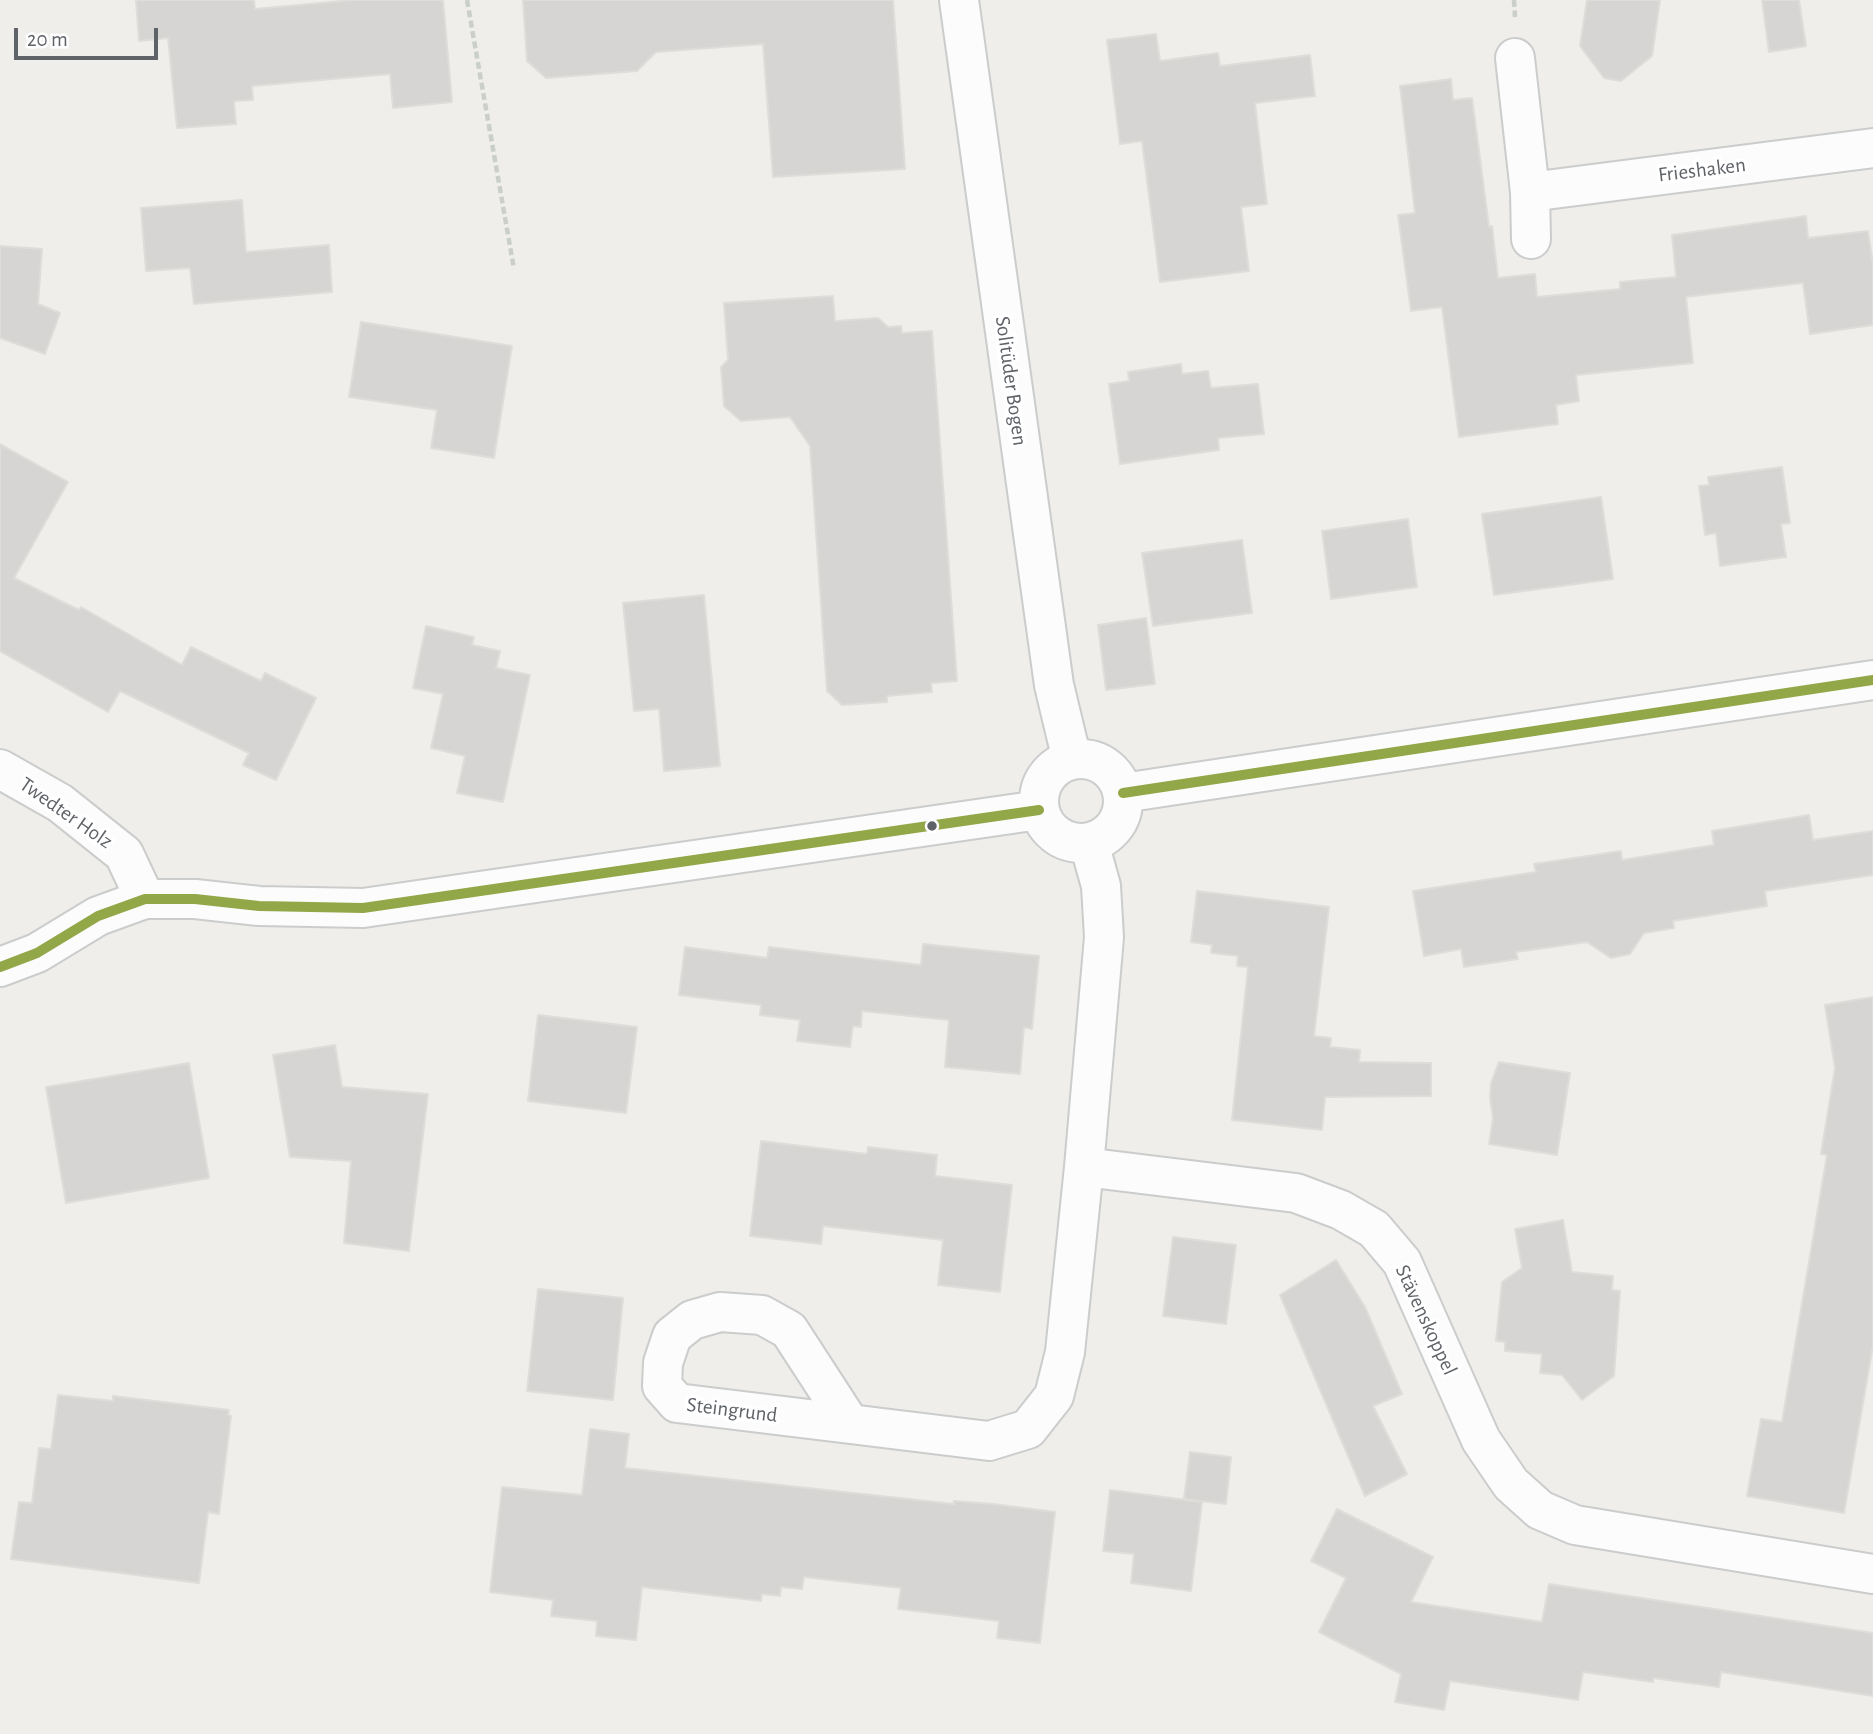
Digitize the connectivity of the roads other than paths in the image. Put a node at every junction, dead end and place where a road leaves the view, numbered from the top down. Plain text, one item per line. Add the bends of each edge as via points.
1 (959, 0) edge
2 (1515, 58) dead end
3 (1873, 148) edge
4 (1530, 192) junction
5 (1531, 239) dead end
6 (1873, 680) edge
7 (1072, 760) junction
8 (0, 769) edge
9 (1122, 793) junction
10 (1039, 810) junction
11 (1089, 843) junction
12 (145, 899) junction
13 (0, 967) edge
14 (1084, 1167) junction
15 (850, 1424) junction
16 (1873, 1574) edge

1 - 7 street, Solitüder Bogen via 1054,685
2 - 4 street
3 - 4 street, Frieshaken
4 - 5 street
6 - 9 street
7 - 9 street via 1104,766
7 - 10 street via 1045,778
8 - 12 street, Twedter Holz via 60,803 124,854
9 - 11 street via 1123,809 1116,825
10 - 11 street via 1057,836
10 - 12 street via 363,908
11 - 14 street via 1101,886 1104,937
12 - 13 street via 98,916 37,953
14 - 15 street, Steingrund via 1065,1352 1054,1396 1028,1429 989,1441
14 - 16 street, Stävenskoppel via 1296,1193 1341,1210 1374,1230 1402,1262 1481,1440 1511,1484 1540,1510 1575,1525
15 - 15 street, Steingrund via 677,1404 662,1386 663,1363 672,1336 692,1320 720,1312 762,1315 789,1330

